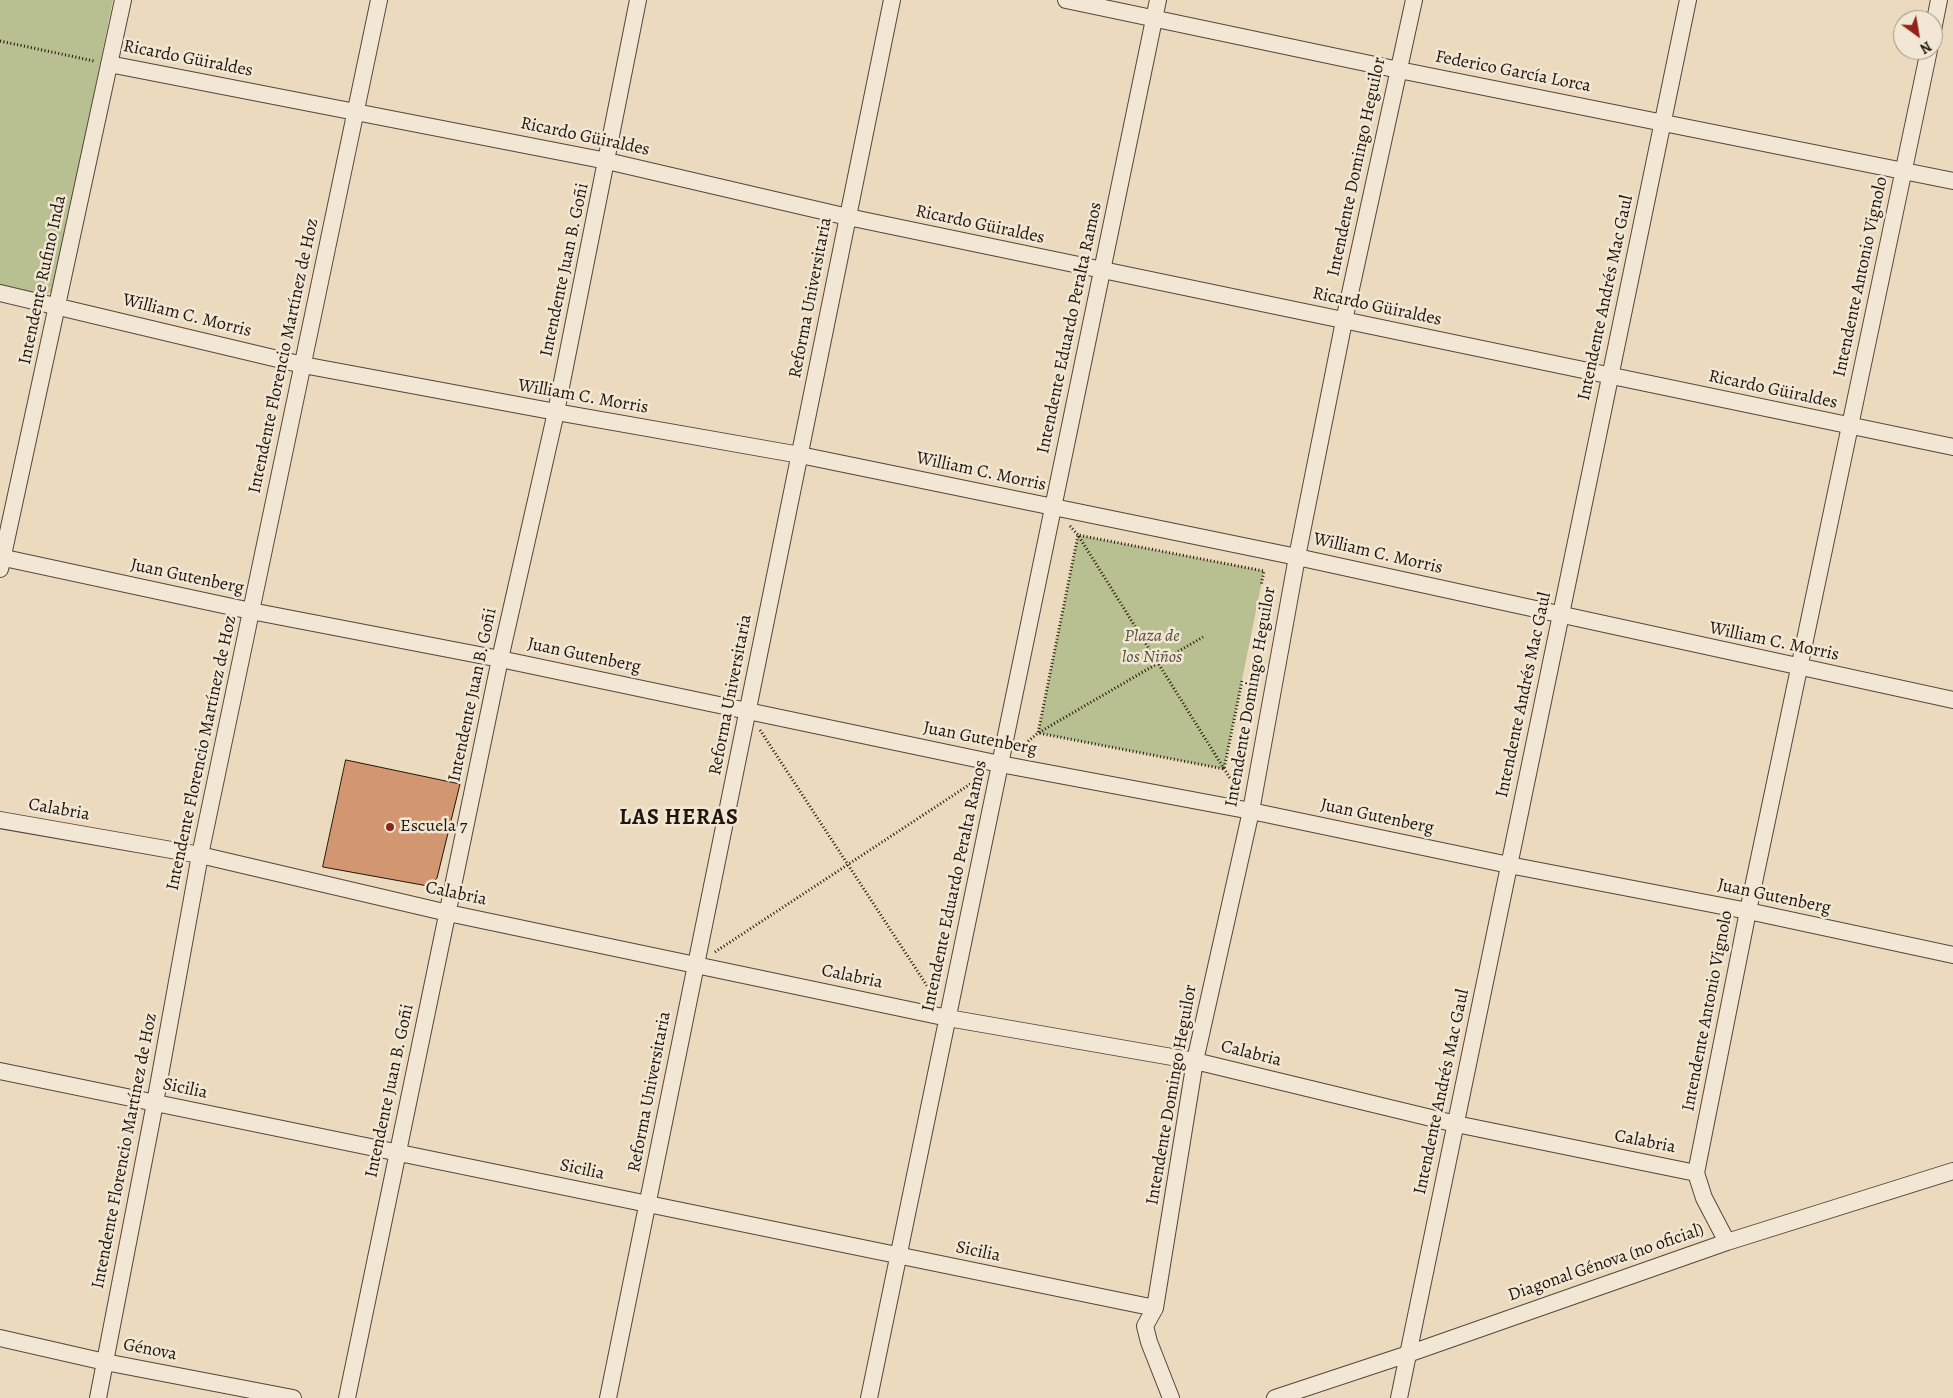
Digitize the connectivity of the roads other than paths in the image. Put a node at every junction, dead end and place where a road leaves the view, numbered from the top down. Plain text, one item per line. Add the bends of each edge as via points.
1 (123, 0) edge
2 (379, 0) edge
3 (638, 0) edge
4 (892, 0) edge
5 (1066, 0) edge
6 (1158, 0) edge
7 (1414, 0) edge
8 (1688, 0) edge
9 (1155, 18) junction
10 (1927, 60) edge
11 (109, 64) junction
12 (1400, 70) junction
13 (355, 112) junction
14 (1663, 122) junction
15 (607, 161) junction
16 (1903, 171) junction
17 (1953, 181) edge
18 (848, 218) junction
19 (1102, 270) junction
20 (0, 293) edge
21 (58, 306) junction
22 (1344, 321) junction
23 (303, 365) junction
24 (1610, 376) junction
25 (556, 412) junction
26 (1850, 426) junction
27 (1953, 447) edge
28 (800, 455) junction
29 (1054, 507) junction
30 (1297, 557) junction
31 (1, 561) edge
32 (251, 611) junction
33 (1561, 616) junction
34 (500, 659) junction
35 (1798, 668) junction
36 (1953, 700) edge
37 (748, 711) junction
38 (1000, 764) junction
39 (1251, 811) junction
40 (0, 820) edge
41 (200, 855) junction
42 (1509, 866) junction
43 (1748, 911) junction
44 (448, 912) junction
45 (1953, 955) edge
46 (696, 965) junction
47 (948, 1018) junction
48 (1196, 1061) junction
49 (0, 1071) edge
50 (155, 1103) junction
51 (1456, 1124) junction
52 (398, 1153) junction
53 (1953, 1171) edge
54 (1696, 1173) junction
55 (648, 1204) junction
56 (1727, 1242) junction
57 (899, 1256) junction
58 (1155, 1308) junction
59 (0, 1338) edge
60 (1408, 1354) junction
61 (105, 1362) junction
62 (98, 1398) edge
63 (293, 1398) edge
64 (347, 1398) edge
65 (608, 1398) edge
66 (870, 1398) edge
67 (1171, 1398) edge
68 (1275, 1398) edge
69 (1399, 1398) edge

1 - 11 street, Intendente Rufino Inda
2 - 13 street, Intendente Florencio Martínez de Hoz
3 - 15 street, Intendente Juan B. Goñi
4 - 18 street, Reforma Universitaria
5 - 9 street, Federico García Lorca
6 - 9 street, Intendente Eduardo Peralta Ramos
7 - 12 street, Intendente Domingo Heguilor
8 - 14 street, Intendente Andrés Mac Gaul
9 - 12 street, Federico García Lorca
9 - 19 street, Intendente Eduardo Peralta Ramos
10 - 16 street, Intendente Antonio Vignolo
11 - 13 street, Ricardo Güiraldes
11 - 21 street, Intendente Rufino Inda
12 - 14 street, Federico García Lorca
12 - 22 street, Intendente Domingo Heguilor
13 - 15 street, Ricardo Güiraldes
13 - 23 street, Intendente Florencio Martínez de Hoz
14 - 16 street, Federico García Lorca
14 - 24 street, Intendente Andrés Mac Gaul
15 - 18 street, Ricardo Güiraldes
15 - 25 street, Intendente Juan B. Goñi
16 - 17 street, Federico García Lorca
16 - 26 street, Intendente Antonio Vignolo
18 - 19 street, Ricardo Güiraldes
18 - 28 street, Reforma Universitaria
19 - 22 street, Ricardo Güiraldes
19 - 29 street, Intendente Eduardo Peralta Ramos
20 - 21 street, William C. Morris
21 - 23 street, William C. Morris
21 - 31 street, Intendente Rufino Inda
22 - 24 street, Ricardo Güiraldes
22 - 30 street, Intendente Domingo Heguilor
23 - 25 street, William C. Morris
23 - 32 street, Intendente Florencio Martínez de Hoz
24 - 26 street, Ricardo Güiraldes
24 - 33 street, Intendente Andrés Mac Gaul
25 - 28 street, William C. Morris
25 - 34 street, Intendente Juan B. Goñi
26 - 27 street, Ricardo Güiraldes
26 - 35 street, Intendente Antonio Vignolo
28 - 29 street, William C. Morris
28 - 37 street, Reforma Universitaria
29 - 30 street, William C. Morris
29 - 38 street, Intendente Eduardo Peralta Ramos
30 - 33 street, William C. Morris
30 - 39 street, Intendente Domingo Heguilor
31 - 32 street, Juan Gutenberg
32 - 34 street, Juan Gutenberg
32 - 41 street, Intendente Florencio Martínez de Hoz
33 - 35 street, William C. Morris
33 - 42 street, Intendente Andrés Mac Gaul
34 - 37 street, Juan Gutenberg
34 - 44 street, Intendente Juan B. Goñi
35 - 36 street, William C. Morris
35 - 43 street, Intendente Antonio Vignolo
37 - 38 street, Juan Gutenberg
37 - 46 street, Reforma Universitaria
38 - 39 street, Juan Gutenberg
38 - 47 street, Intendente Eduardo Peralta Ramos
39 - 42 street, Juan Gutenberg
39 - 48 street, Intendente Domingo Heguilor
40 - 41 street, Calabria
41 - 44 street, Calabria
41 - 50 street, Intendente Florencio Martínez de Hoz
42 - 43 street, Juan Gutenberg
42 - 51 street, Intendente Andrés Mac Gaul
43 - 45 street, Juan Gutenberg
43 - 54 street, Intendente Antonio Vignolo
44 - 46 street, Calabria
44 - 52 street, Intendente Juan B. Goñi
46 - 47 street, Calabria
46 - 55 street, Reforma Universitaria
47 - 48 street, Calabria
47 - 57 street, Intendente Eduardo Peralta Ramos
48 - 51 street, Calabria
48 - 58 street, Intendente Domingo Heguilor
49 - 50 street, Sicilia
50 - 52 street, Sicilia
50 - 61 street, Intendente Florencio Martínez de Hoz
51 - 54 street, Calabria
51 - 60 street, Intendente Andrés Mac Gaul
52 - 55 street, Sicilia
52 - 64 street, Intendente Juan B. Goñi
53 - 56 street, Diagonal Génova (no oficial)
54 - 56 street, Intendente Antonio Vignolo via 1704,1198
55 - 57 street, Sicilia
55 - 65 street, Reforma Universitaria
56 - 60 street, Diagonal Génova (no oficial)
57 - 58 street, Sicilia
57 - 66 street, Intendente Eduardo Peralta Ramos
58 - 67 street, Intendente Domingo Heguilor via 1145,1326
59 - 61 street, Génova
60 - 68 street, Diagonal Génova (no oficial)
60 - 69 street, Intendente Andrés Mac Gaul
61 - 62 street, Intendente Florencio Martínez de Hoz
61 - 63 street, Génova

